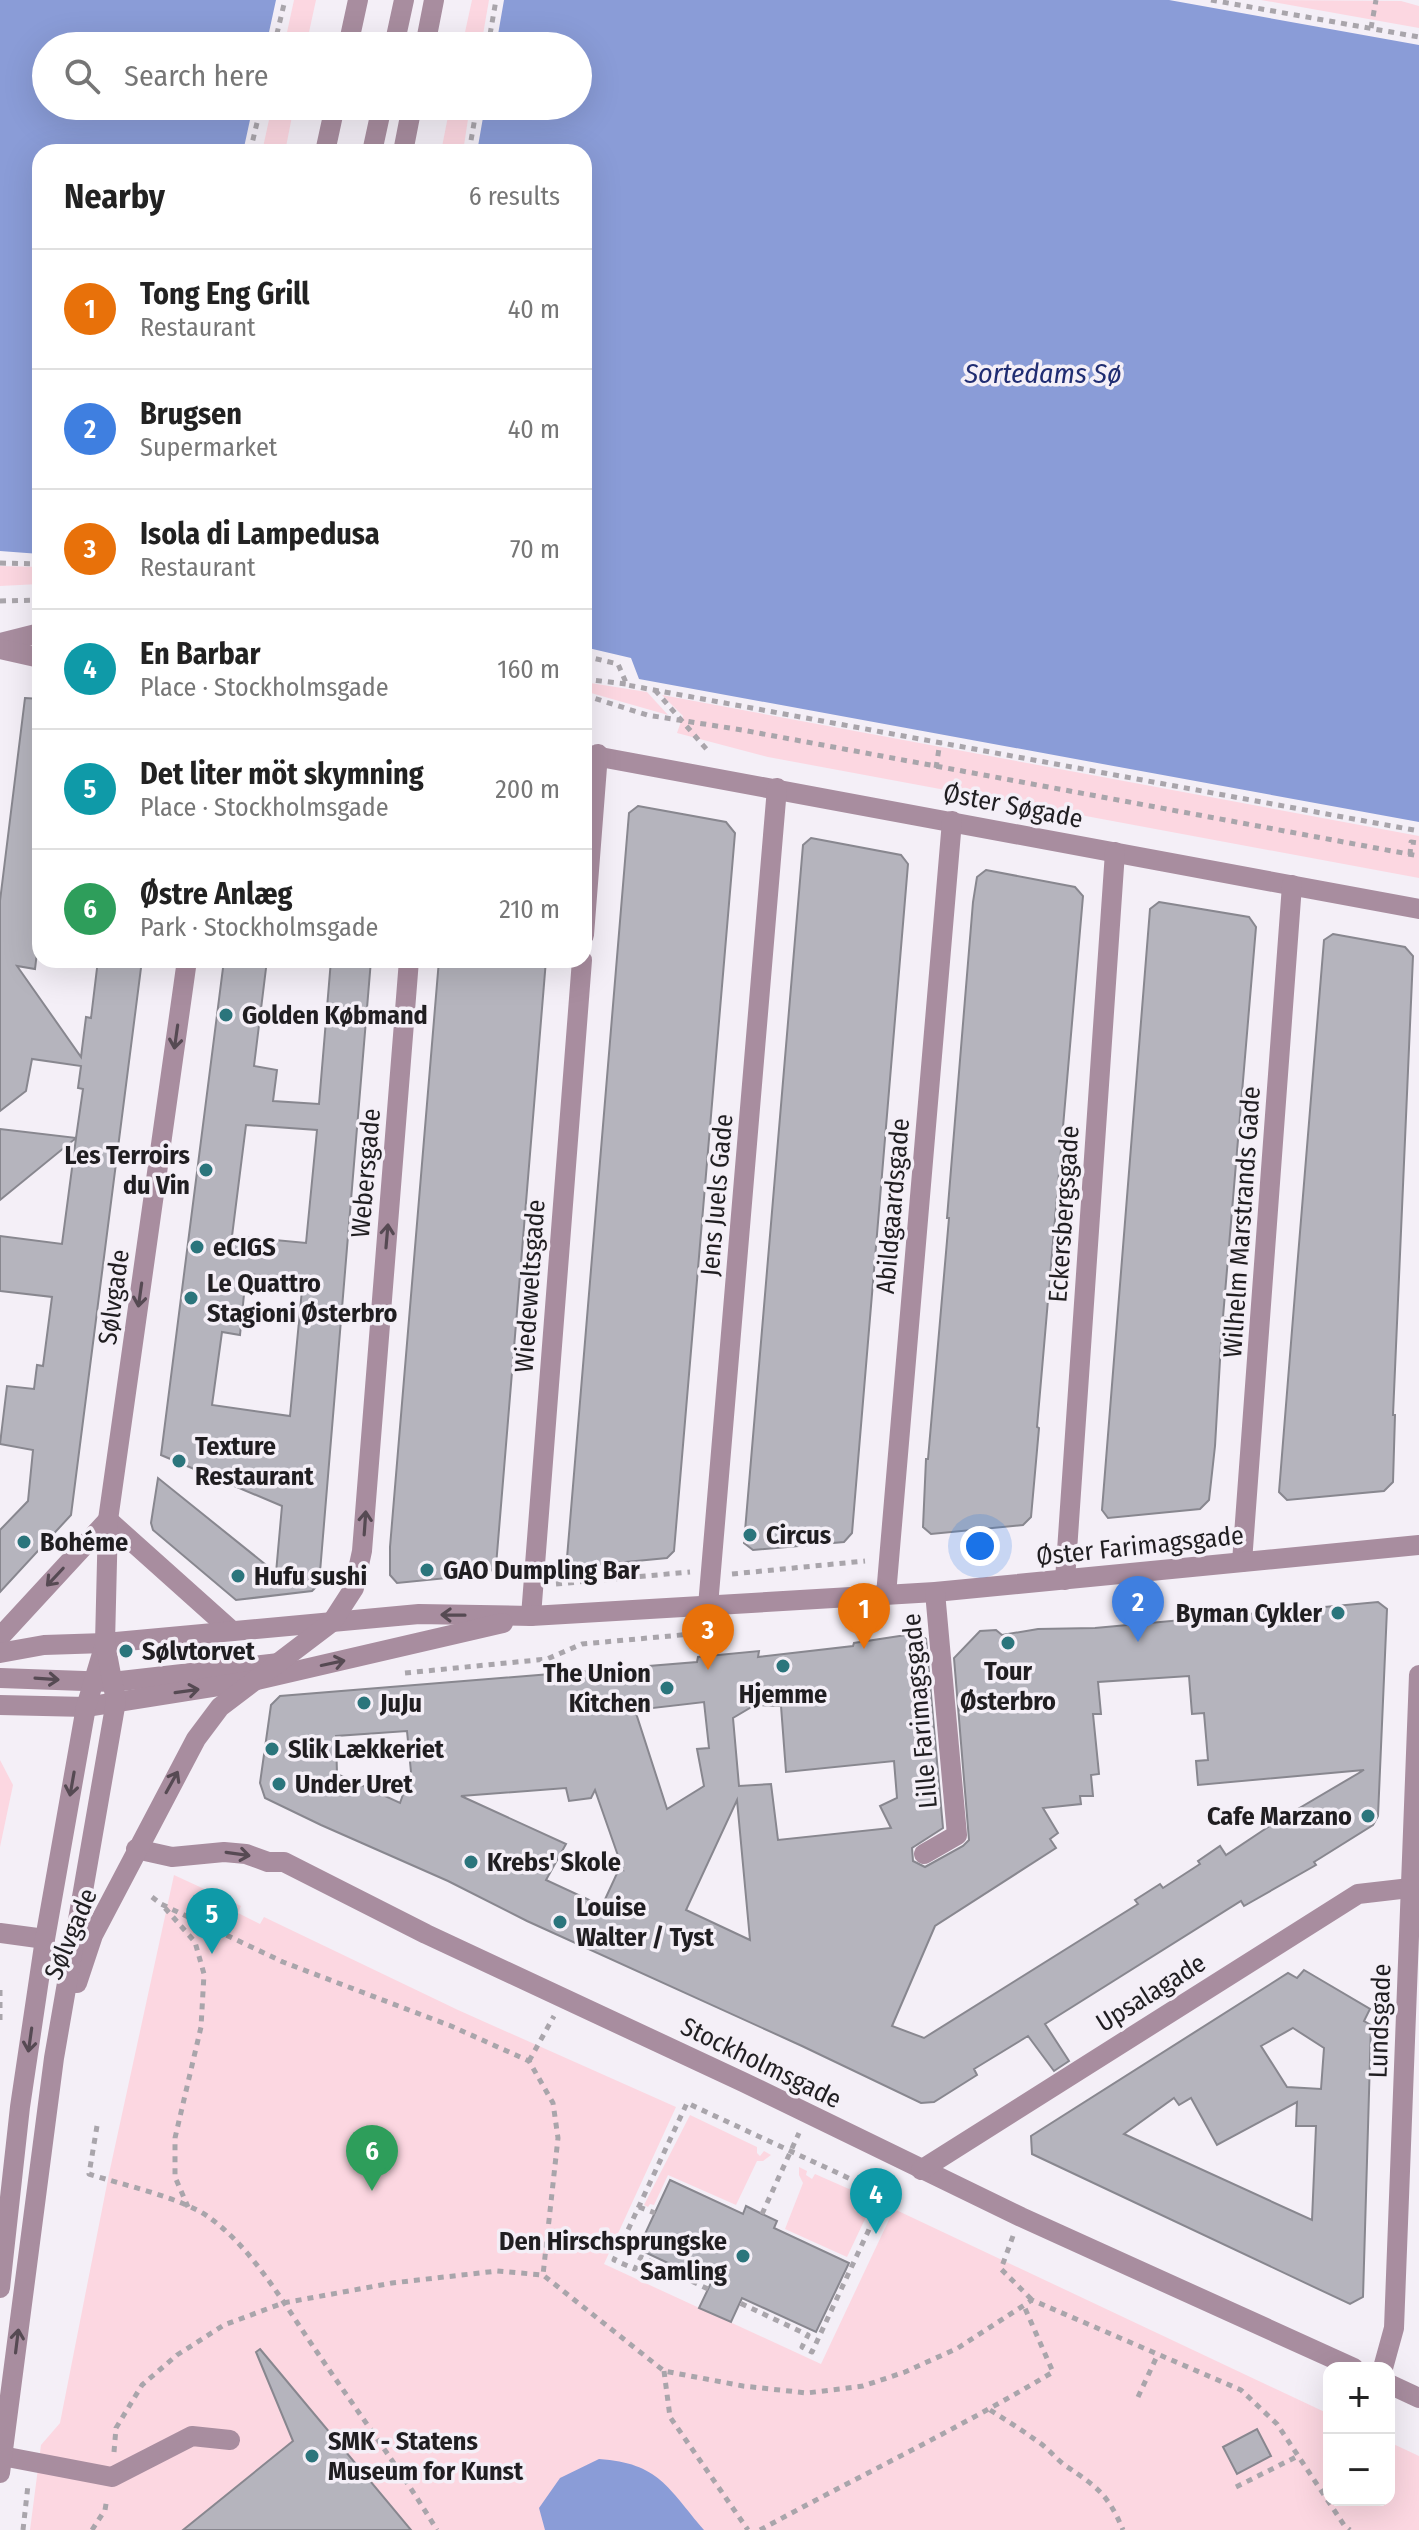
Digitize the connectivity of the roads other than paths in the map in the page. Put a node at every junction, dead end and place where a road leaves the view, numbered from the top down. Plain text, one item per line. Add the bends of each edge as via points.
1 (358, 0) edge
2 (404, 0) edge
3 (434, 0) edge
4 (351, 32) edge
5 (397, 32) edge
6 (428, 32) edge
7 (332, 120) edge
8 (379, 120) edge
9 (409, 120) edge
10 (327, 144) edge
11 (374, 144) edge
12 (405, 144) edge
13 (32, 636) edge
14 (32, 643) edge
15 (0, 646) edge
16 (32, 656) edge
17 (592, 753) edge
18 (777, 788) junction
19 (952, 821) junction
20 (1115, 852) junction
21 (1292, 885) junction
22 (1419, 909) edge
23 (186, 968) edge
24 (408, 968) edge
25 (581, 968) edge
26 (108, 1520) junction
27 (1419, 1545) edge
28 (1242, 1562) junction
29 (1065, 1580) junction
30 (935, 1592) junction
31 (886, 1595) junction
32 (708, 1606) junction
33 (531, 1616) junction
34 (332, 1622) junction
35 (232, 1631) junction
36 (0, 1637) edge
37 (105, 1643) junction
38 (0, 1653) edge
39 (280, 1663) junction
40 (1419, 1675) edge
41 (0, 1678) edge
42 (257, 1680) junction
43 (107, 1689) junction
44 (0, 1705) edge
45 (86, 1707) junction
46 (136, 1849) junction
47 (924, 1854) dead end
48 (1415, 1887) edge
49 (0, 1933) edge
50 (45, 1939) junction
51 (54, 2058) junction
52 (921, 2170) junction
53 (0, 2288) edge
54 (1341, 2362) edge
55 (1385, 2362) edge
56 (1395, 2387) edge
57 (1419, 2398) edge
58 (230, 2440) dead end
59 (1, 2465) edge

1 - 4 street
2 - 5 street
3 - 6 street
7 - 10 street
8 - 11 street
9 - 12 street
13 - 15 street
14 - 15 street
15 - 16 street
17 - 18 street, Øster Søgade
18 - 19 street, Øster Søgade
18 - 32 street, Jens Juels Gade
19 - 20 street, Øster Søgade
19 - 31 street, Abildgaardsgade
20 - 21 street, Øster Søgade
20 - 29 street, Eckersbergsgade
21 - 22 street, Øster Søgade
21 - 28 street, Wilhelm Marstrands Gade
23 -> 26 street, Sølvgade
34 -> 24 street, Webersgade via 354,1588 362,1551
25 - 33 street, Wiedeweltsgade
26 - 35 street
26 -> 36 street
26 - 37 street, Sølvgade
27 - 28 street, Øster Farimagsgade
28 - 29 street, Øster Farimagsgade
29 - 30 street, Øster Farimagsgade
30 - 31 street, Øster Farimagsgade
30 - 47 street, Lille Farimagsgade via 957,1835
31 - 32 street, Øster Farimagsgade
32 - 33 street, Øster Farimagsgade
33 -> 34 street, Øster Farimagsgade via 419,1614
42 -> 33 street, Øster Farimagsgade
34 - 35 street, Øster Farimagsgade
34 - 39 street, Sølvgade
35 - 37 street, Øster Farimagsgade
37 - 38 street, Øster Farimagsgade
37 - 43 street, Sølvgade
39 - 42 street, Sølvgade
39 - 43 street
40 - 48 street, Lundsgade
41 -> 43 street
43 -> 42 street, Øster Farimagsgade
46 -> 42 street, Sølvgade via 196,1739 220,1707
43 - 45 street, Sølvgade
43 - 51 street, Sølvgade
44 - 45 street
45 -> 50 street, Sølvgade
46 - 51 street, Sølvgade via 93,1935
46 -> 52 street, Stockholmsgade via 172,1857 224,1852 284,1862
48 - 52 street, Upsalagade via 1358,1894
48 - 55 street, Lundsgade via 1394,2328
49 - 50 street
50 -> 53 street, Sølvgade
59 -> 51 street, Sølvgade
52 - 54 street, Stockholmsgade
56 - 57 street
58 - 59 street via 192,2436 112,2477 31,2463

